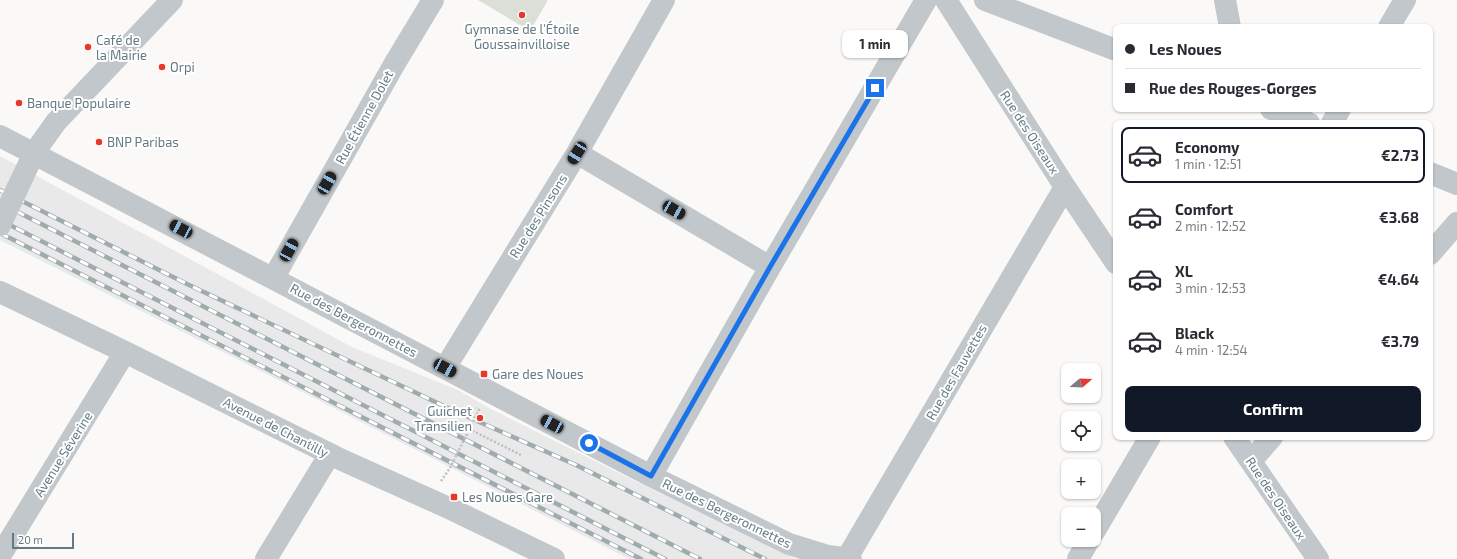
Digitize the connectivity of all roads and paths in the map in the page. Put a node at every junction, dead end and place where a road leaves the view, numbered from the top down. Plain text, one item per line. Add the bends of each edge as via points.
1 (172, 0) edge
2 (433, 0) edge
3 (664, 0) edge
4 (926, 0) edge
5 (946, 0) edge
6 (985, 0) edge
7 (1225, 0) edge
8 (1405, 0) edge
9 (1229, 24) edge
10 (1391, 24) edge
11 (1113, 49) edge
12 (1279, 112) edge
13 (1301, 120) edge
14 (0, 136) edge
15 (34, 153) junction
16 (577, 153) junction
17 (1433, 174) edge
18 (1457, 184) edge
19 (1065, 187) junction
20 (1457, 222) edge
21 (0, 226) edge
22 (1433, 250) edge
23 (1113, 259) edge
24 (770, 267) junction
25 (274, 277) junction
26 (0, 292) edge
27 (125, 352) junction
28 (445, 368) junction
29 (476, 408) dead end
30 (470, 429) junction
31 (1148, 440) edge
32 (1236, 440) edge
33 (1269, 440) edge
34 (330, 454) junction
35 (521, 455) dead end
36 (1251, 461) junction
37 (651, 476) junction
38 (440, 483) dead end
39 (1101, 520) edge
40 (1085, 547) edge
41 (531, 554) edge
42 (0, 556) edge
43 (849, 558) edge
44 (266, 559) edge
45 (554, 559) edge
46 (1078, 559) edge
47 (1318, 559) edge

1 - 15 street via 56,122
2 - 25 street, Rue Étienne Dolet via 391,69
3 - 16 street, Rue des Pinsons
4 - 24 street
5 - 19 street, Rue des Oiseaux
6 - 11 street
7 - 9 street
8 - 10 street
12 - 13 street
14 - 15 street, Rue des Bergeronnettes
15 - 21 street, bridge
15 - 25 street, Rue des Bergeronnettes
16 - 24 street
16 - 28 street, Rue des Pinsons
17 - 18 street
19 - 23 street, Rue des Oiseaux
19 - 43 street, Rue des Fauvettes
20 - 22 street
24 - 37 street
25 - 28 street, Rue des Bergeronnettes
26 - 27 street, Avenue de Chantilly via 36,319
27 - 34 street, Avenue de Chantilly
27 - 42 street, Avenue Séverine via 72,425
28 - 37 street, Rue des Bergeronnettes
29 - 30 path, bridge via 479,410
30 - 35 path
30 - 38 path, bridge
31 - 39 street
32 - 36 street, Rue des Oiseaux
33 - 36 street
34 - 41 street, Avenue de Chantilly
34 - 44 street
36 - 47 street, Rue des Oiseaux
37 - 43 street, Rue des Bergeronnettes via 789,544 828,556
40 - 46 street
41 - 45 street, Avenue de Chantilly

